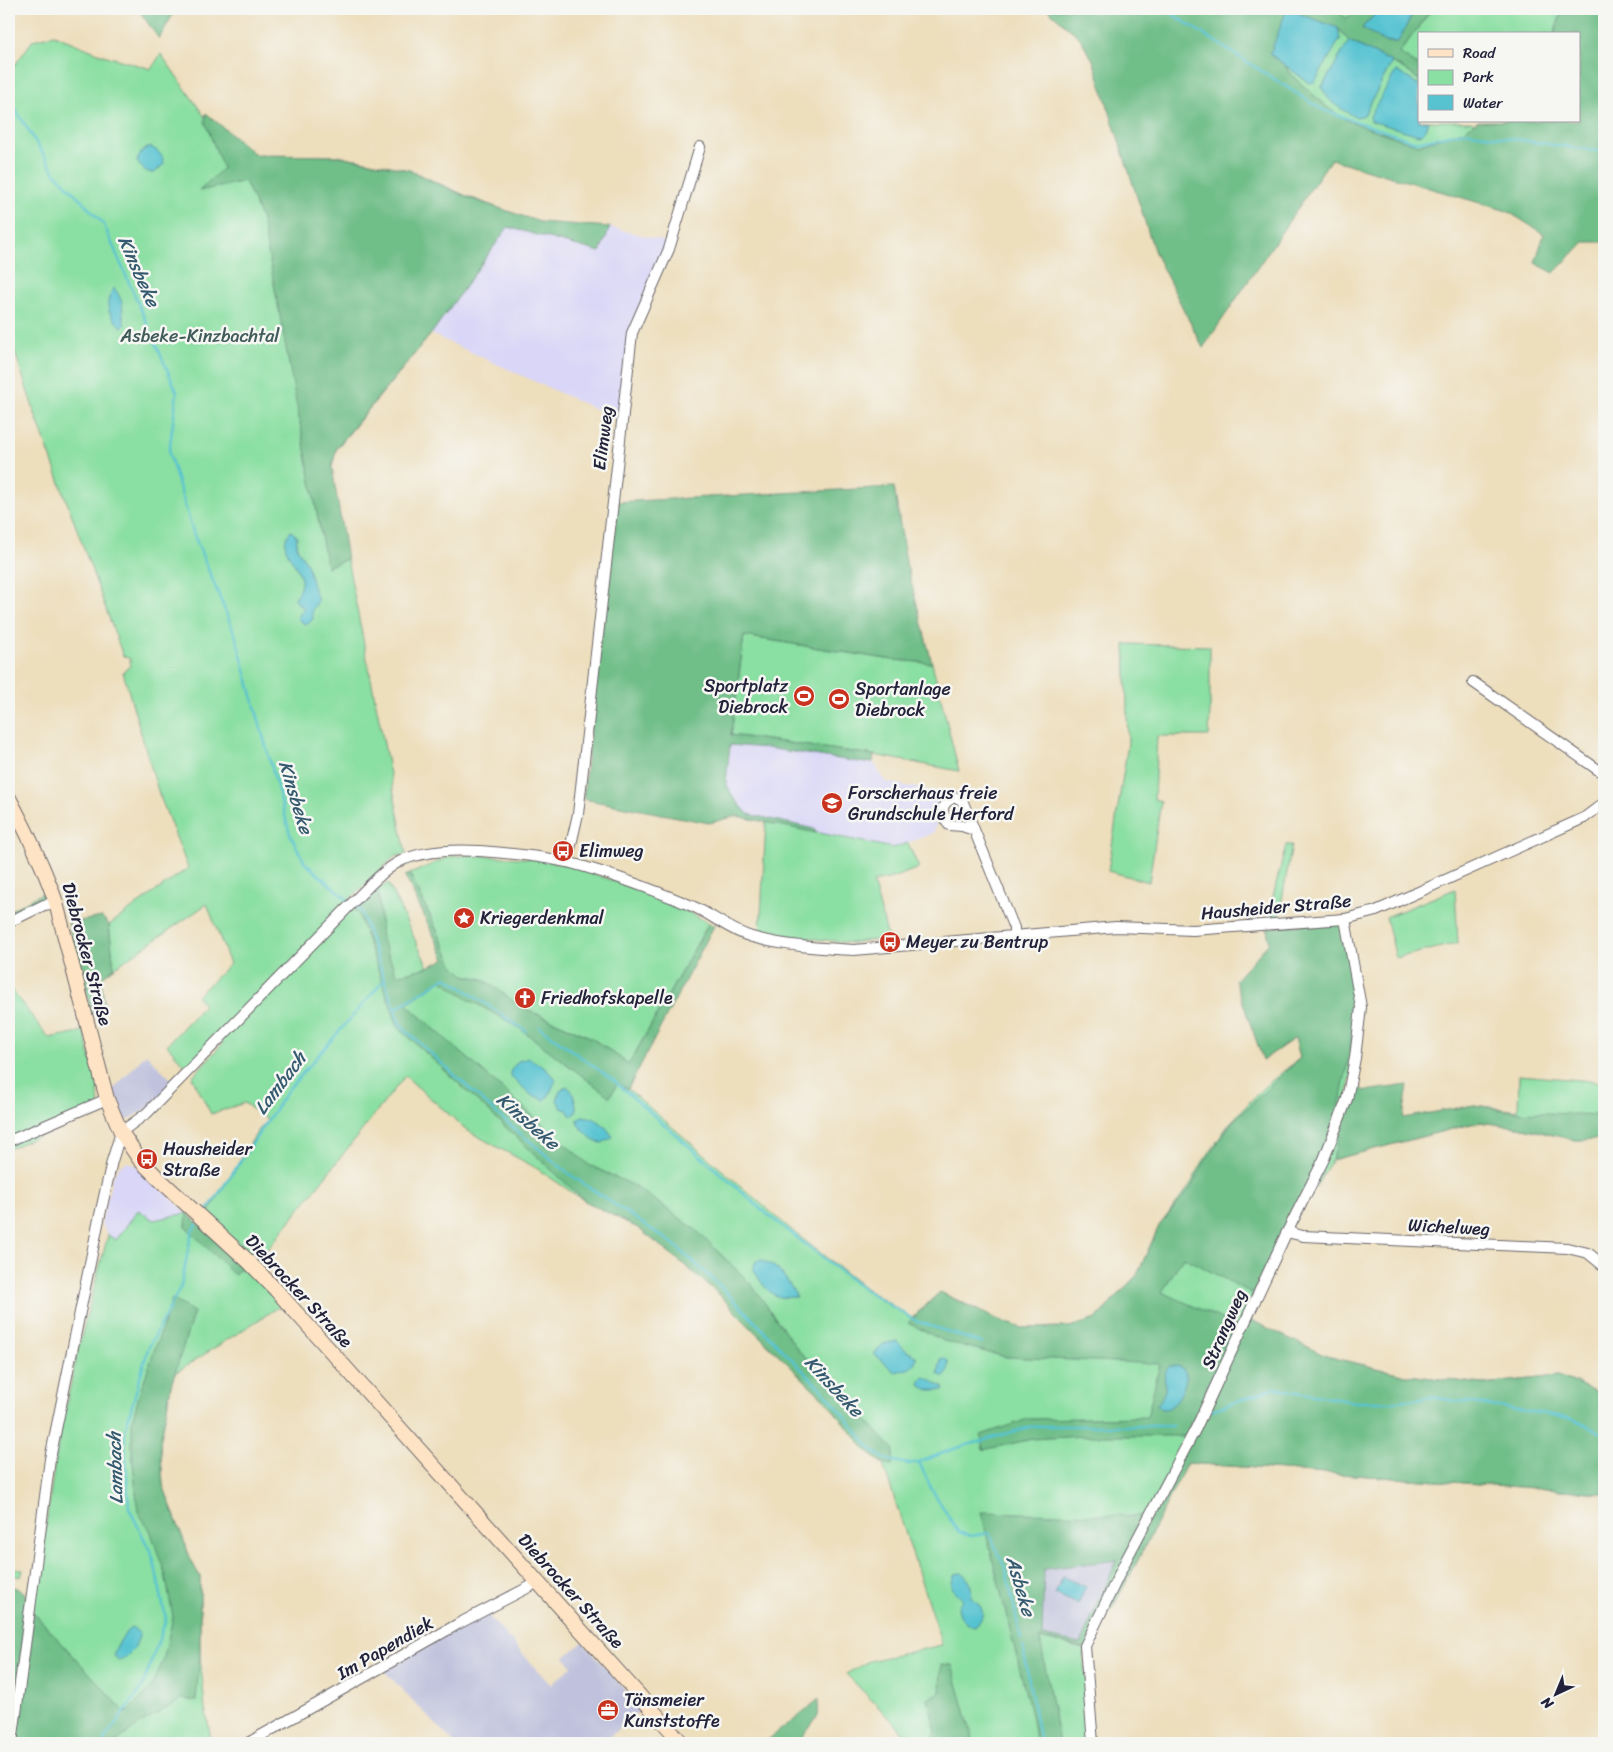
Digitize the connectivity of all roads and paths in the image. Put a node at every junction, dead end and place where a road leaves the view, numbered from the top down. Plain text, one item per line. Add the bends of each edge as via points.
1 (700, 147) dead end
2 (1473, 682) dead end
3 (1604, 774) edge
4 (9, 798) edge
5 (1604, 802) edge
6 (974, 830) dead end
7 (567, 862) junction
8 (56, 903) junction
9 (1345, 919) junction
10 (9, 922) edge
11 (1014, 936) junction
12 (107, 1099) junction
13 (121, 1132) junction
14 (9, 1141) edge
15 (1287, 1232) junction
16 (1604, 1266) edge
17 (537, 1581) junction
18 (12, 1743) edge
19 (248, 1743) edge
20 (682, 1743) edge
21 (1093, 1743) edge

1 - 7 street, Elimweg via 668,249 632,333 578,814
2 - 3 street
4 - 8 main road, Diebrocker Straße via 37,854
5 - 9 street, Hausheider Straße via 1584,818 1376,911
6 - 11 street via 1014,928
7 - 11 street, Hausheider Straße via 672,898 740,933 770,941 854,950
7 - 13 street, Hausheider Straße via 499,852 466,851 435,852 396,863 360,894 160,1100
8 - 10 street via 44,905
8 - 12 main road, Diebrocker Straße
9 - 11 street, Hausheider Straße via 1193,930 1116,927
9 - 15 street, Strangweg via 1361,1007 1355,1058 1346,1099 1324,1159
12 - 13 main road, Diebrocker Straße
12 - 14 street
13 - 17 main road, Diebrocker Straße via 151,1171 276,1290
13 - 18 street via 98,1224 50,1459
15 - 16 street, Wichelweg via 1302,1236 1567,1248 1588,1254
15 - 21 street, Strangweg via 1196,1428 1085,1646
17 - 19 street, Im Papendiek
17 - 20 main road, Diebrocker Straße

